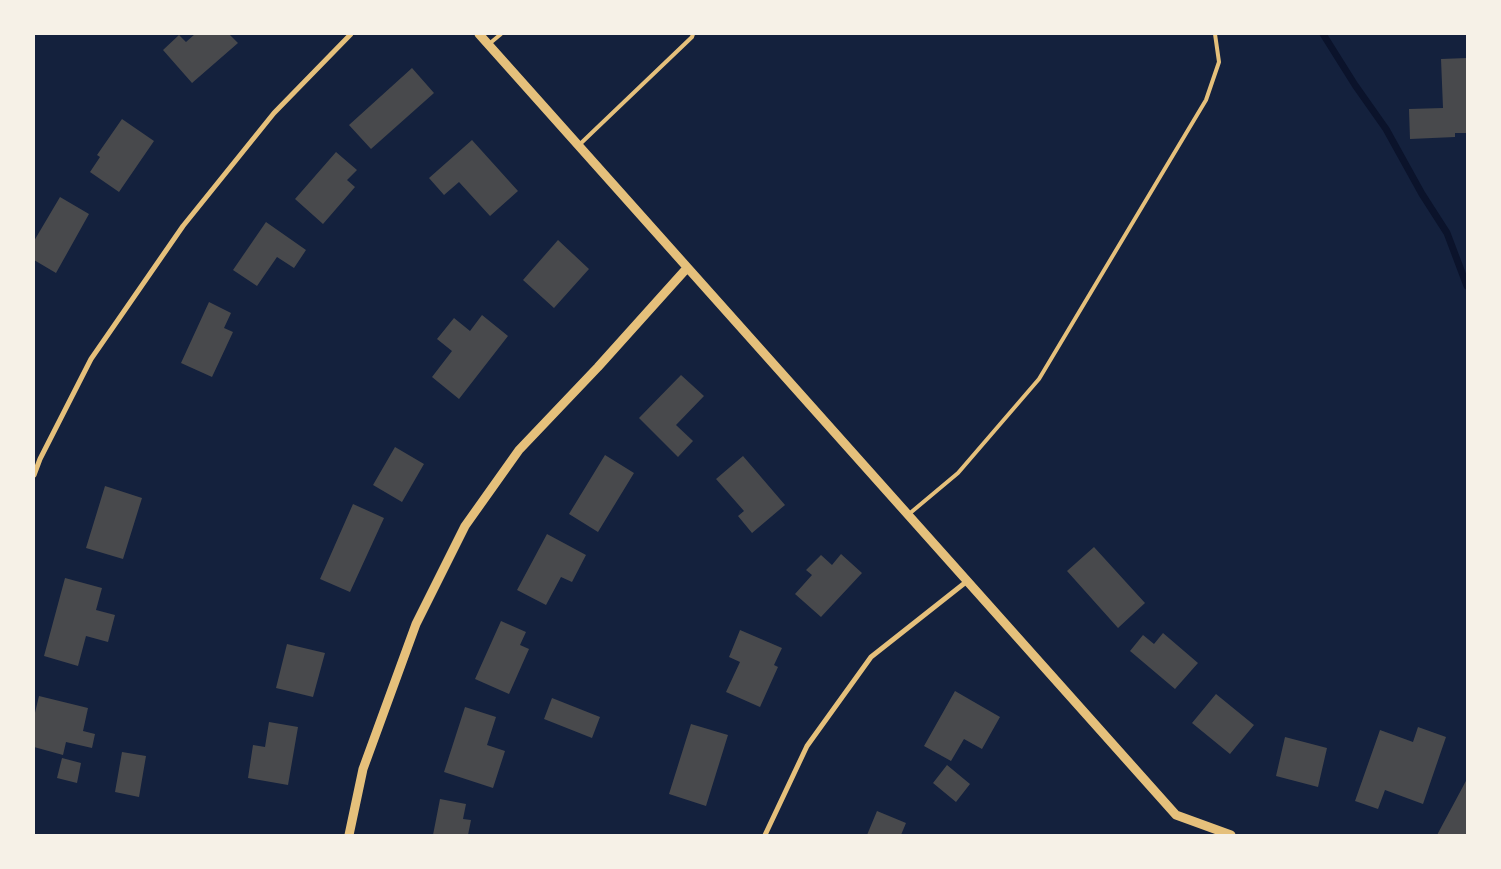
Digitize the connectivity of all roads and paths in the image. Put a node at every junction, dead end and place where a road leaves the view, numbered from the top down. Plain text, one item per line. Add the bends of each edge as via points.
1 (351, 34) edge
2 (479, 34) edge
3 (501, 34) edge
4 (692, 34) edge
5 (1215, 34) edge
6 (489, 45) junction
7 (578, 146) junction
8 (687, 268) junction
9 (34, 475) edge
10 (907, 515) junction
11 (966, 582) junction
12 (349, 835) edge
13 (765, 835) edge
14 (1231, 835) edge

1 - 9 street via 274,113 183,226 91,359
2 - 6 street
3 - 6 lane
4 - 7 lane
5 - 10 lane via 1219,62 1206,100 1039,379 958,473
6 - 7 street
7 - 8 street
8 - 10 street
8 - 12 street via 519,450 465,526 416,624 363,769
10 - 11 street
11 - 13 street via 871,657 807,746
11 - 14 street via 1176,815

